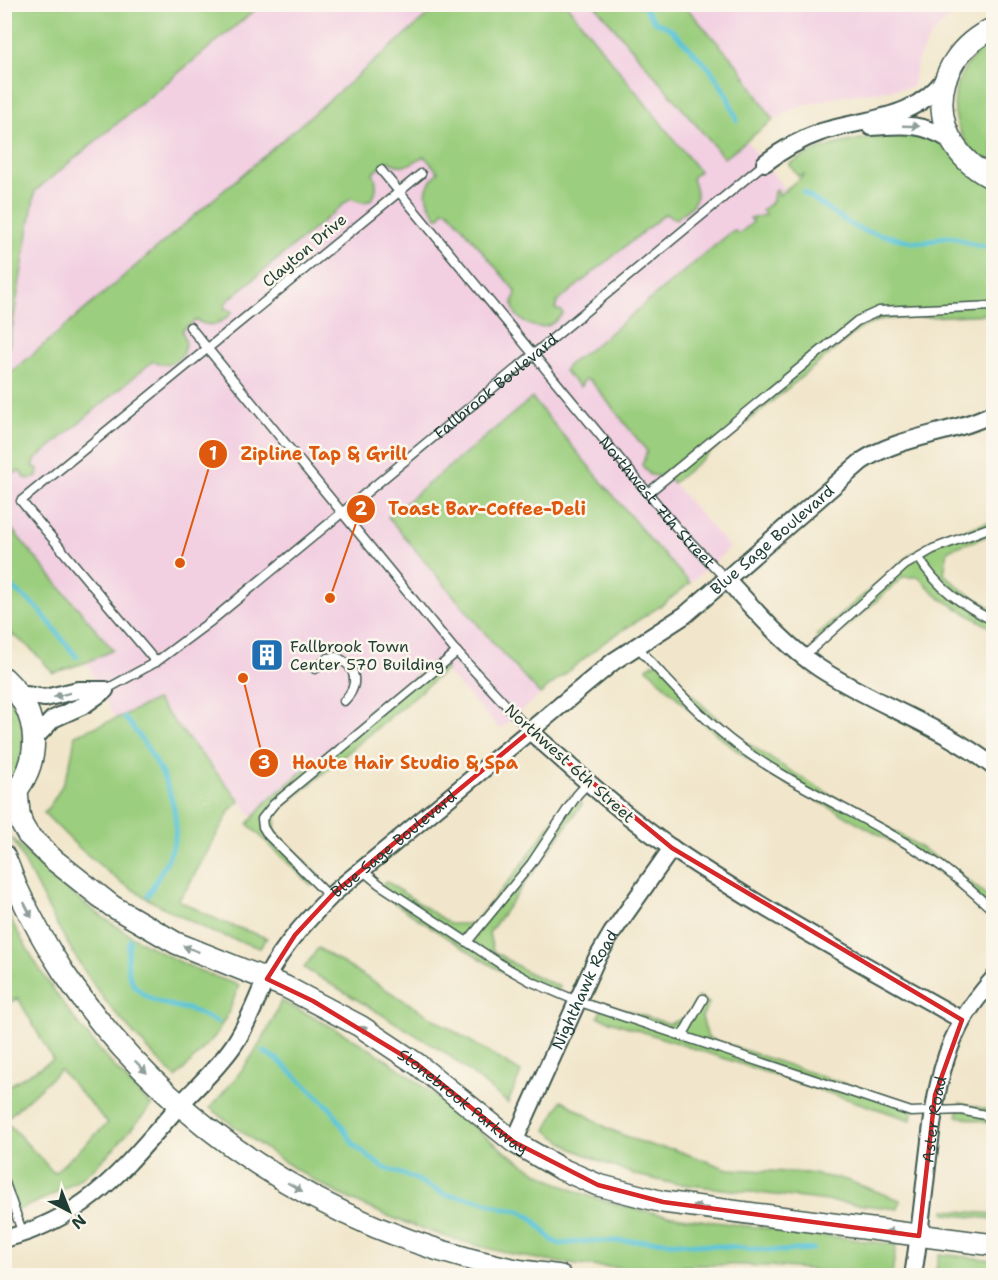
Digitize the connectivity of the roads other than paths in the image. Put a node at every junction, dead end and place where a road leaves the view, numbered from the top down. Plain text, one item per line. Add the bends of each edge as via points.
1 (993, 28) edge
2 (945, 78) junction
3 (832, 129) junction
4 (950, 140) junction
5 (765, 164) joint
6 (381, 170) dead end
7 (420, 174) dead end
8 (993, 179) edge
9 (399, 191) junction
10 (993, 306) edge
11 (190, 327) dead end
12 (207, 348) junction
13 (533, 355) junction
14 (993, 413) edge
15 (648, 493) junction
16 (342, 513) junction
17 (993, 526) edge
18 (919, 558) junction
19 (727, 580) junction
20 (993, 621) edge
21 (637, 646) junction
22 (457, 652) junction
23 (803, 657) junction
24 (156, 662) junction
25 (315, 669) dead end
26 (4, 678) edge
27 (105, 690) junction
28 (19, 694) junction
29 (344, 701) dead end
30 (530, 730) junction
31 (34, 739) junction
32 (993, 767) edge
33 (588, 783) junction
34 (11, 797) edge
35 (672, 848) junction
36 (4, 856) edge
37 (362, 870) junction
38 (330, 897) junction
39 (993, 911) edge
40 (467, 942) junction
41 (993, 978) edge
42 (267, 979) junction
43 (703, 999) dead end
44 (577, 1001) junction
45 (963, 1020) junction
46 (682, 1036) junction
47 (180, 1105) junction
48 (933, 1113) junction
49 (993, 1117) edge
50 (514, 1142) junction
51 (4, 1180) edge
52 (23, 1234) junction
53 (920, 1236) junction
54 (4, 1239) edge
55 (993, 1245) edge
56 (507, 1272) edge
57 (561, 1275) edge
58 (913, 1275) edge

1 - 2 street via 960,52
2 - 3 street, Fallbrook Boulevard via 932,95 912,108
2 - 4 street via 942,110
3 -> 4 street, Fallbrook Boulevard via 913,125 936,131
3 - 5 street, Fallbrook Boulevard via 788,147
4 - 8 street via 968,163
5 - 13 lane, Fallbrook Boulevard
6 - 9 lane, Northwest 7th Street
7 - 9 lane, Clayton Drive
9 - 12 lane, Clayton Drive
9 - 13 lane, Northwest 7th Street
10 - 15 lane via 869,314
11 - 12 lane, Northwest 6th Street
12 - 16 lane, Northwest 6th Street
12 - 24 lane, Clayton Drive via 21,501
13 - 15 lane, Northwest 7th Street
13 - 16 lane, Fallbrook Boulevard
14 - 19 street, Blue Sage Boulevard via 873,454
15 - 19 lane, Northwest 7th Street
16 - 22 lane, Northwest 6th Street
16 - 24 lane, Fallbrook Boulevard
17 - 18 lane
18 - 20 lane via 942,588
18 - 23 lane via 891,576
19 - 21 street, Blue Sage Boulevard via 685,615
19 - 23 street, Northwest 7th Street
21 - 30 street, Blue Sage Boulevard
21 - 39 lane via 704,716 741,747 931,860
22 - 30 lane, Northwest 6th Street
22 - 38 lane via 274,804 262,819 268,835
23 - 32 street, Northwest 7th Street via 846,684 952,738
24 - 27 lane, Fallbrook Boulevard
25 - 29 lane via 328,658 336,657 349,666 355,685
26 - 28 street
27 -> 28 street, Fallbrook Boulevard via 78,690 45,698
27 - 31 street, Fallbrook Boulevard via 53,719
28 - 31 street via 27,708
30 - 33 street, Northwest 6th Street
30 - 37 street, Blue Sage Boulevard
31 - 34 street via 30,766
33 - 35 street, Northwest 6th Street
33 - 40 lane via 531,864
42 -> 34 street, Stonebrook Parkway via 176,943 89,890 28,835
35 - 44 street, Nighthawk Road via 607,942
35 - 45 street, Northwest 6th Street via 738,891
36 -> 47 street via 24,902 65,974 125,1051
37 - 38 street, Blue Sage Boulevard
37 - 40 lane
38 - 42 street, Blue Sage Boulevard via 295,935
40 - 44 lane via 530,981
41 - 45 street, Aster Road
42 - 47 street, Blue Sage Boulevard via 232,1047
50 -> 42 street, Stonebrook Parkway via 381,1040 313,1000
43 - 46 lane
44 - 46 lane
44 - 50 street, Nighthawk Road
45 - 48 street, Aster Road via 940,1075
46 - 48 lane via 911,1112
47 - 52 street, Blue Sage Boulevard via 101,1191 75,1210
47 -> 56 street via 228,1144 321,1202 410,1241
48 - 49 lane via 961,1110
48 - 53 street, Aster Road
53 -> 50 street, Stonebrook Parkway via 639,1197 579,1177
51 - 52 lane
52 - 54 street, Blue Sage Boulevard
53 - 55 street, Stonebrook Parkway
53 - 58 street, Aster Road
56 - 57 street

